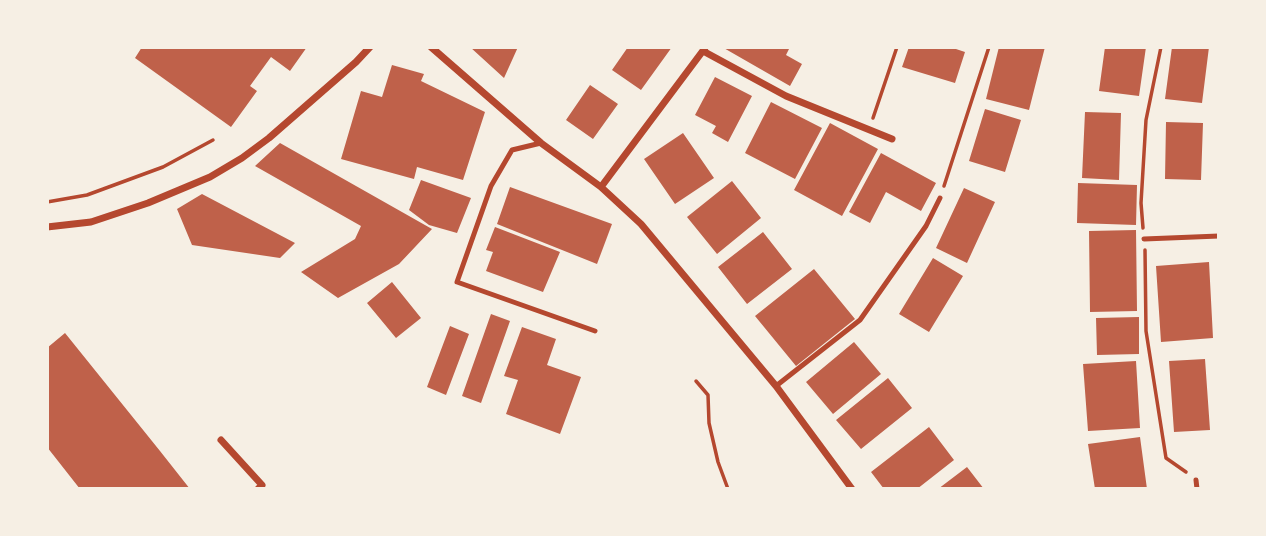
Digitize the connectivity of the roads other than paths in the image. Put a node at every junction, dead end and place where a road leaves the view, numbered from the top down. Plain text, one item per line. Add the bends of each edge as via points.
1 (370, 47) edge
2 (431, 47) edge
3 (704, 49) edge
4 (892, 139) dead end
5 (541, 143) junction
6 (601, 187) junction
7 (940, 198) road end
8 (47, 227) edge
9 (1219, 236) edge
10 (1144, 239) road end
11 (596, 331) dead end
12 (776, 386) junction
13 (221, 440) dead end
14 (1196, 480) road end
15 (258, 489) edge
16 (852, 489) edge
17 (1198, 489) edge

1 - 8 street via 269,138 210,177 91,222
2 - 5 street
3 - 4 street via 786,96
3 - 6 street
5 - 6 street
5 - 11 lane via 512,150 491,186 457,282
6 - 12 street via 641,224
7 - 12 lane via 926,226 860,320
9 - 10 lane
12 - 16 street
13 - 15 street via 262,485
14 - 17 lane

